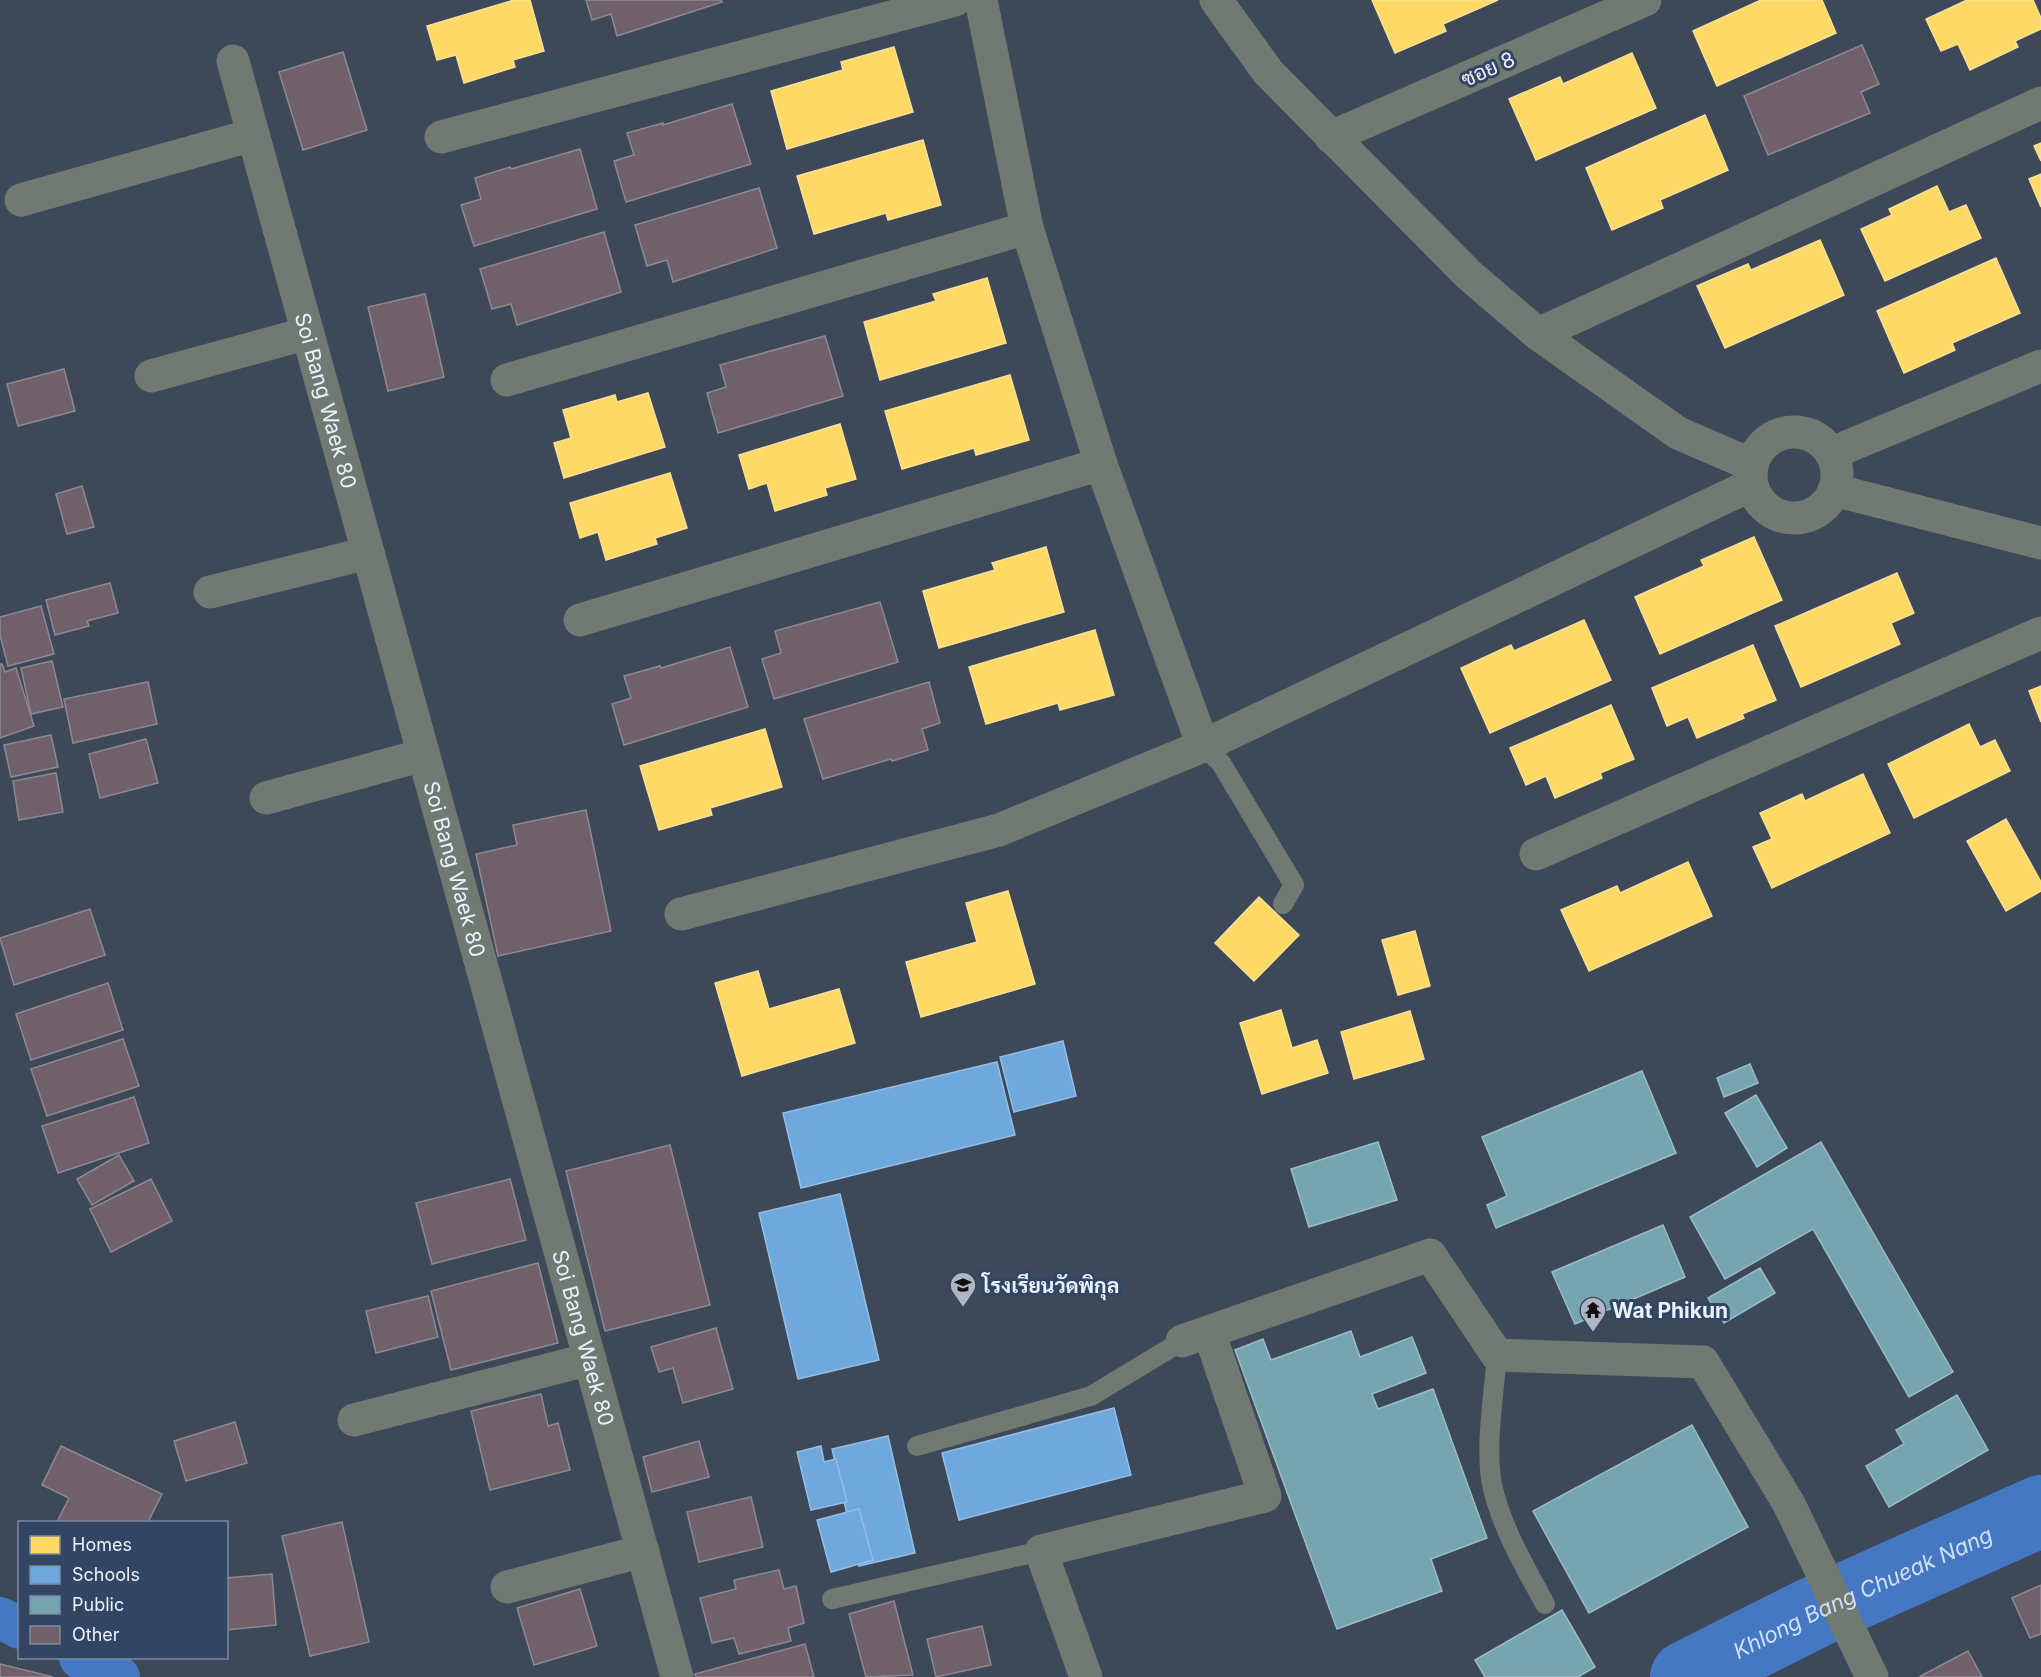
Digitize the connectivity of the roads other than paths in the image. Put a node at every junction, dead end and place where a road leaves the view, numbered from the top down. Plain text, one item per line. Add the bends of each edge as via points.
1 (955, 0) edge
2 (981, 0) edge
3 (1216, 0) edge
4 (1645, 0) edge
5 (233, 61) dead end
6 (2041, 103) edge
7 (253, 135) junction
8 (441, 136) dead end
9 (1331, 137) junction
10 (21, 200) dead end
11 (1027, 228) junction
12 (308, 333) junction
13 (1538, 334) junction
14 (2041, 366) edge
15 (151, 376) dead end
16 (507, 380) dead end
17 (1832, 453) junction
18 (1101, 464) junction
19 (1751, 475) junction
20 (1834, 490) junction
21 (2041, 543) edge
22 (368, 553) junction
23 (210, 592) dead end
24 (580, 620) dead end
25 (2041, 633) edge
26 (1203, 747) junction
27 (423, 755) junction
28 (266, 798) dead end
29 (1536, 854) dead end
30 (1283, 904) dead end
31 (681, 914) dead end
32 (1196, 1337) junction
33 (1497, 1355) junction
34 (590, 1359) junction
35 (354, 1420) dead end
36 (917, 1446) dead end
37 (643, 1551) junction
38 (1041, 1551) junction
39 (507, 1587) dead end
40 (832, 1599) dead end
41 (1545, 1604) dead end
42 (677, 1677) edge
43 (1086, 1677) edge
44 (1872, 1677) edge

1 - 8 street
2 - 11 street
3 - 9 street via 1268,72
4 - 9 street, ซอย 8
5 - 7 street, Soi Bang Waek 80
6 - 13 street
7 - 10 street
7 - 12 street, Soi Bang Waek 80
9 - 13 street via 1469,275
11 - 16 street
11 - 18 street
12 - 15 street
12 - 22 street, Soi Bang Waek 80
13 - 19 street via 1677,434
14 - 17 street
17 - 19 street via 1809,434 1780,433 1757,452
17 - 20 street via 1837,478
18 - 24 street
18 - 26 street
19 - 20 street via 1757,497 1766,507 1791,518 1817,511
19 - 26 street
20 - 21 street
22 - 23 street
22 - 27 street, Soi Bang Waek 80
25 - 29 street
26 - 30 lane via 1221,763 1294,885
26 - 31 street via 999,830
27 - 28 street
27 - 34 street, Soi Bang Waek 80
32 - 33 street via 1430,1255
32 - 36 lane via 1091,1396
32 - 38 street via 1265,1496
33 - 41 lane via 1489,1459 1493,1488 1506,1529
33 - 44 street via 1703,1362 1789,1504
34 - 35 street
34 - 37 street, Soi Bang Waek 80
37 - 39 street
37 - 42 street, Soi Bang Waek 80
38 - 40 lane
38 - 43 street

